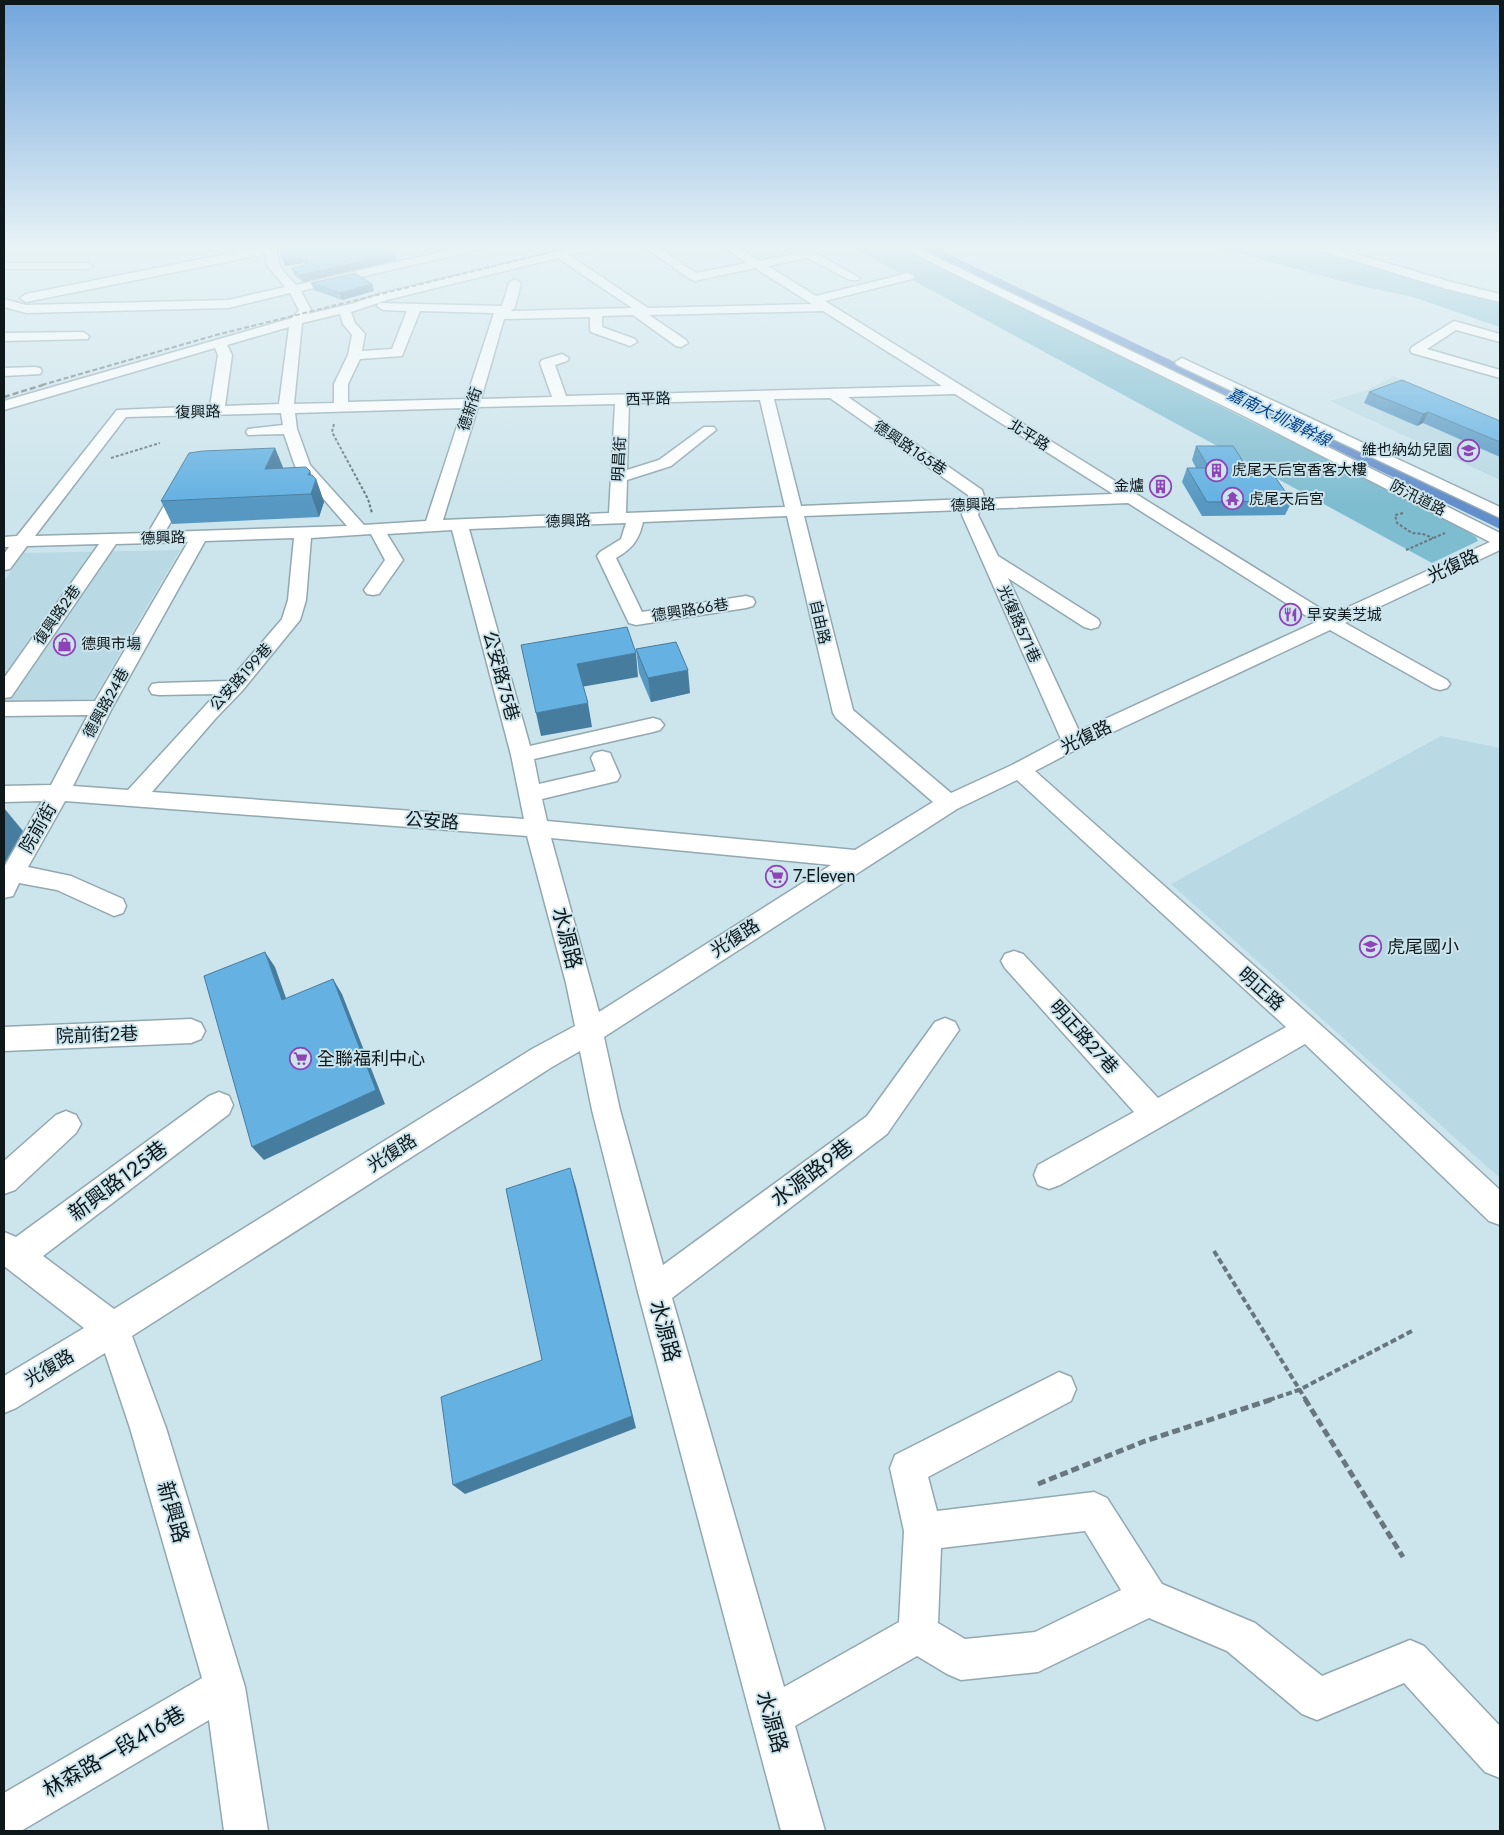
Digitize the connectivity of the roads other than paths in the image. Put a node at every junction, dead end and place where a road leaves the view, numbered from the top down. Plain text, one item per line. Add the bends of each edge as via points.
1 (259, 332) edge
2 (295, 332) edge
3 (357, 332) edge
4 (406, 332) edge
5 (495, 332) edge
6 (605, 332) edge
7 (666, 332) edge
8 (863, 332) edge
9 (1080, 332) edge
10 (1444, 332) edge
11 (1477, 332) edge
12 (83, 336) dead end
13 (4, 337) edge
14 (1500, 338) edge
15 (630, 342) dead end
16 (219, 343) junction
17 (681, 343) dead end
18 (355, 355) junction
19 (1169, 356) dead end
20 (562, 358) dead end
21 (34, 371) dead end
22 (4, 372) edge
23 (1500, 374) edge
24 (956, 390) junction
25 (766, 394) junction
26 (834, 394) junction
27 (622, 399) junction
28 (561, 401) junction
29 (472, 404) junction
30 (4, 406) edge
31 (340, 407) junction
32 (286, 408) junction
33 (217, 411) junction
34 (290, 429) junction
35 (710, 430) dead end
36 (253, 432) dead end
37 (300, 458) junction
38 (282, 460) dead end
39 (192, 471) edge
40 (618, 478) junction
41 (1132, 498) junction
42 (972, 506) junction
43 (794, 512) junction
44 (1500, 513) edge
45 (626, 519) junction
46 (459, 525) junction
47 (433, 527) junction
48 (368, 530) junction
49 (303, 533) junction
50 (199, 537) junction
51 (153, 538) junction
52 (111, 539) junction
53 (12, 542) edge
54 (1500, 542) edge
55 (991, 560) junction
56 (4, 565) edge
57 (373, 590) dead end
58 (746, 602) dead end
59 (1090, 623) dead end
60 (1330, 623) junction
61 (1440, 684) dead end
62 (235, 687) junction
63 (159, 689) dead end
64 (4, 692) edge
65 (102, 708) junction
66 (4, 709) edge
67 (653, 725) dead end
68 (1073, 742) junction
69 (522, 755) junction
70 (602, 758) dead end
71 (1020, 770) junction
72 (58, 793) junction
73 (4, 794) edge
74 (530, 794) junction
75 (133, 799) junction
76 (949, 803) junction
77 (537, 828) junction
78 (859, 859) junction
79 (8, 881) edge
80 (114, 906) dead end
81 (1014, 961) dead end
82 (945, 1030) dead end
83 (1306, 1030) junction
84 (191, 1032) dead end
85 (589, 1032) junction
86 (4, 1039) edge
87 (219, 1105) dead end
88 (1154, 1114) junction
89 (66, 1124) dead end
90 (1049, 1175) dead end
91 (4, 1180) edge
92 (1500, 1210) edge
93 (10, 1252) edge
94 (654, 1292) junction
95 (113, 1329) junction
96 (1059, 1389) dead end
97 (4, 1396) edge
98 (923, 1530) junction
99 (1148, 1598) junction
100 (918, 1633) junction
101 (225, 1687) junction
102 (771, 1717) junction
103 (1500, 1757) edge
104 (4, 1817) edge
105 (246, 1831) edge
106 (803, 1831) edge

1 - 16 street
2 - 32 street
3 - 18 street
4 - 18 street via 398,353
5 - 29 street, 德新街
6 - 15 street
7 - 17 street
8 - 24 street, 北平路
9 - 54 street, 防汛道路
10 - 23 street via 1417,350
11 - 14 street
12 - 13 street
16 - 30 street via 99,375
16 - 33 street via 225,355
18 - 31 street via 341,384
19 - 44 street
20 - 28 street via 547,363
21 - 22 street
24 - 26 street, 西平路
24 - 41 street, 北平路
25 - 26 street, 西平路
25 - 27 street, 西平路
25 - 43 street, 自由路
26 - 42 street, 德興路165巷 via 976,493
27 - 28 street, 西平路
27 - 40 street, 明昌街
28 - 29 street, 西平路
29 - 31 street, 西平路
29 - 47 street, 德新街
31 - 32 street, 西平路
32 - 33 street, 復興路
32 - 34 street
33 - 53 street, 復興路 via 122,413 81,466
34 - 36 street
34 - 37 street
35 - 40 street via 665,463
37 - 38 street
37 - 48 street via 303,466
39 - 51 street
40 - 45 street, 明昌街
41 - 42 street, 德興路
41 - 60 street, 北平路
42 - 43 street, 德興路
42 - 55 street, 光復路571巷 via 970,515
43 - 45 street, 德興路
43 - 76 street, 自由路 via 843,713
45 - 46 street, 德興路
45 - 58 street, 德興路66巷 via 631,540 606,556 636,619
46 - 47 street, 德興路
46 - 69 street, 公安路75巷
47 - 48 street, 德興路
48 - 49 street, 德興路
48 - 57 street via 394,560
49 - 50 street, 德興路
49 - 62 street, 公安路199巷 via 297,600 291,620
50 - 51 street, 德興路
50 - 65 street, 德興路24巷
51 - 52 street, 德興路
52 - 53 street, 德興路
52 - 64 street, 復興路2巷
53 - 56 street, 復興路
54 - 60 street, 光復路
55 - 59 street
55 - 68 street, 光復路571巷
60 - 61 street, 北平路
60 - 68 street, 光復路
62 - 63 street
62 - 75 street, 公安路199巷
65 - 66 street
65 - 72 street, 德興路24巷
67 - 69 street
68 - 71 street, 光復路
69 - 74 street, 公安路75巷
70 - 74 street via 609,776
71 - 76 street, 光復路
71 - 83 street, 明正路
72 - 73 street, 公安路
72 - 75 street, 公安路
72 - 79 street, 院前街
74 - 77 street, 公安路75巷
75 - 77 street, 公安路
76 - 78 street, 光復路
77 - 78 street, 公安路
77 - 85 street, 水源路
78 - 85 street, 光復路
79 - 80 street via 62,882
81 - 88 street, 明正路27巷
82 - 94 street, 水源路9巷 via 877,1125
83 - 88 street
83 - 92 street, 明正路
84 - 86 street, 院前街2巷
85 - 94 street, 水源路
85 - 95 street, 光復路 via 542,1058
87 - 93 street, 新興路125巷
88 - 90 street
89 - 91 street
93 - 95 street
94 - 102 street, 水源路
95 - 97 street, 光復路
95 - 101 street, 新興路 via 148,1428
96 - 98 street via 908,1468
98 - 99 street via 1094,1511
98 - 100 street
99 - 100 street via 1038,1652 961,1660
99 - 103 street via 1241,1637 1317,1699 1410,1660
100 - 102 street
101 - 104 street, 林森路一段416巷
101 - 105 street, 新興路
102 - 106 street, 水源路

